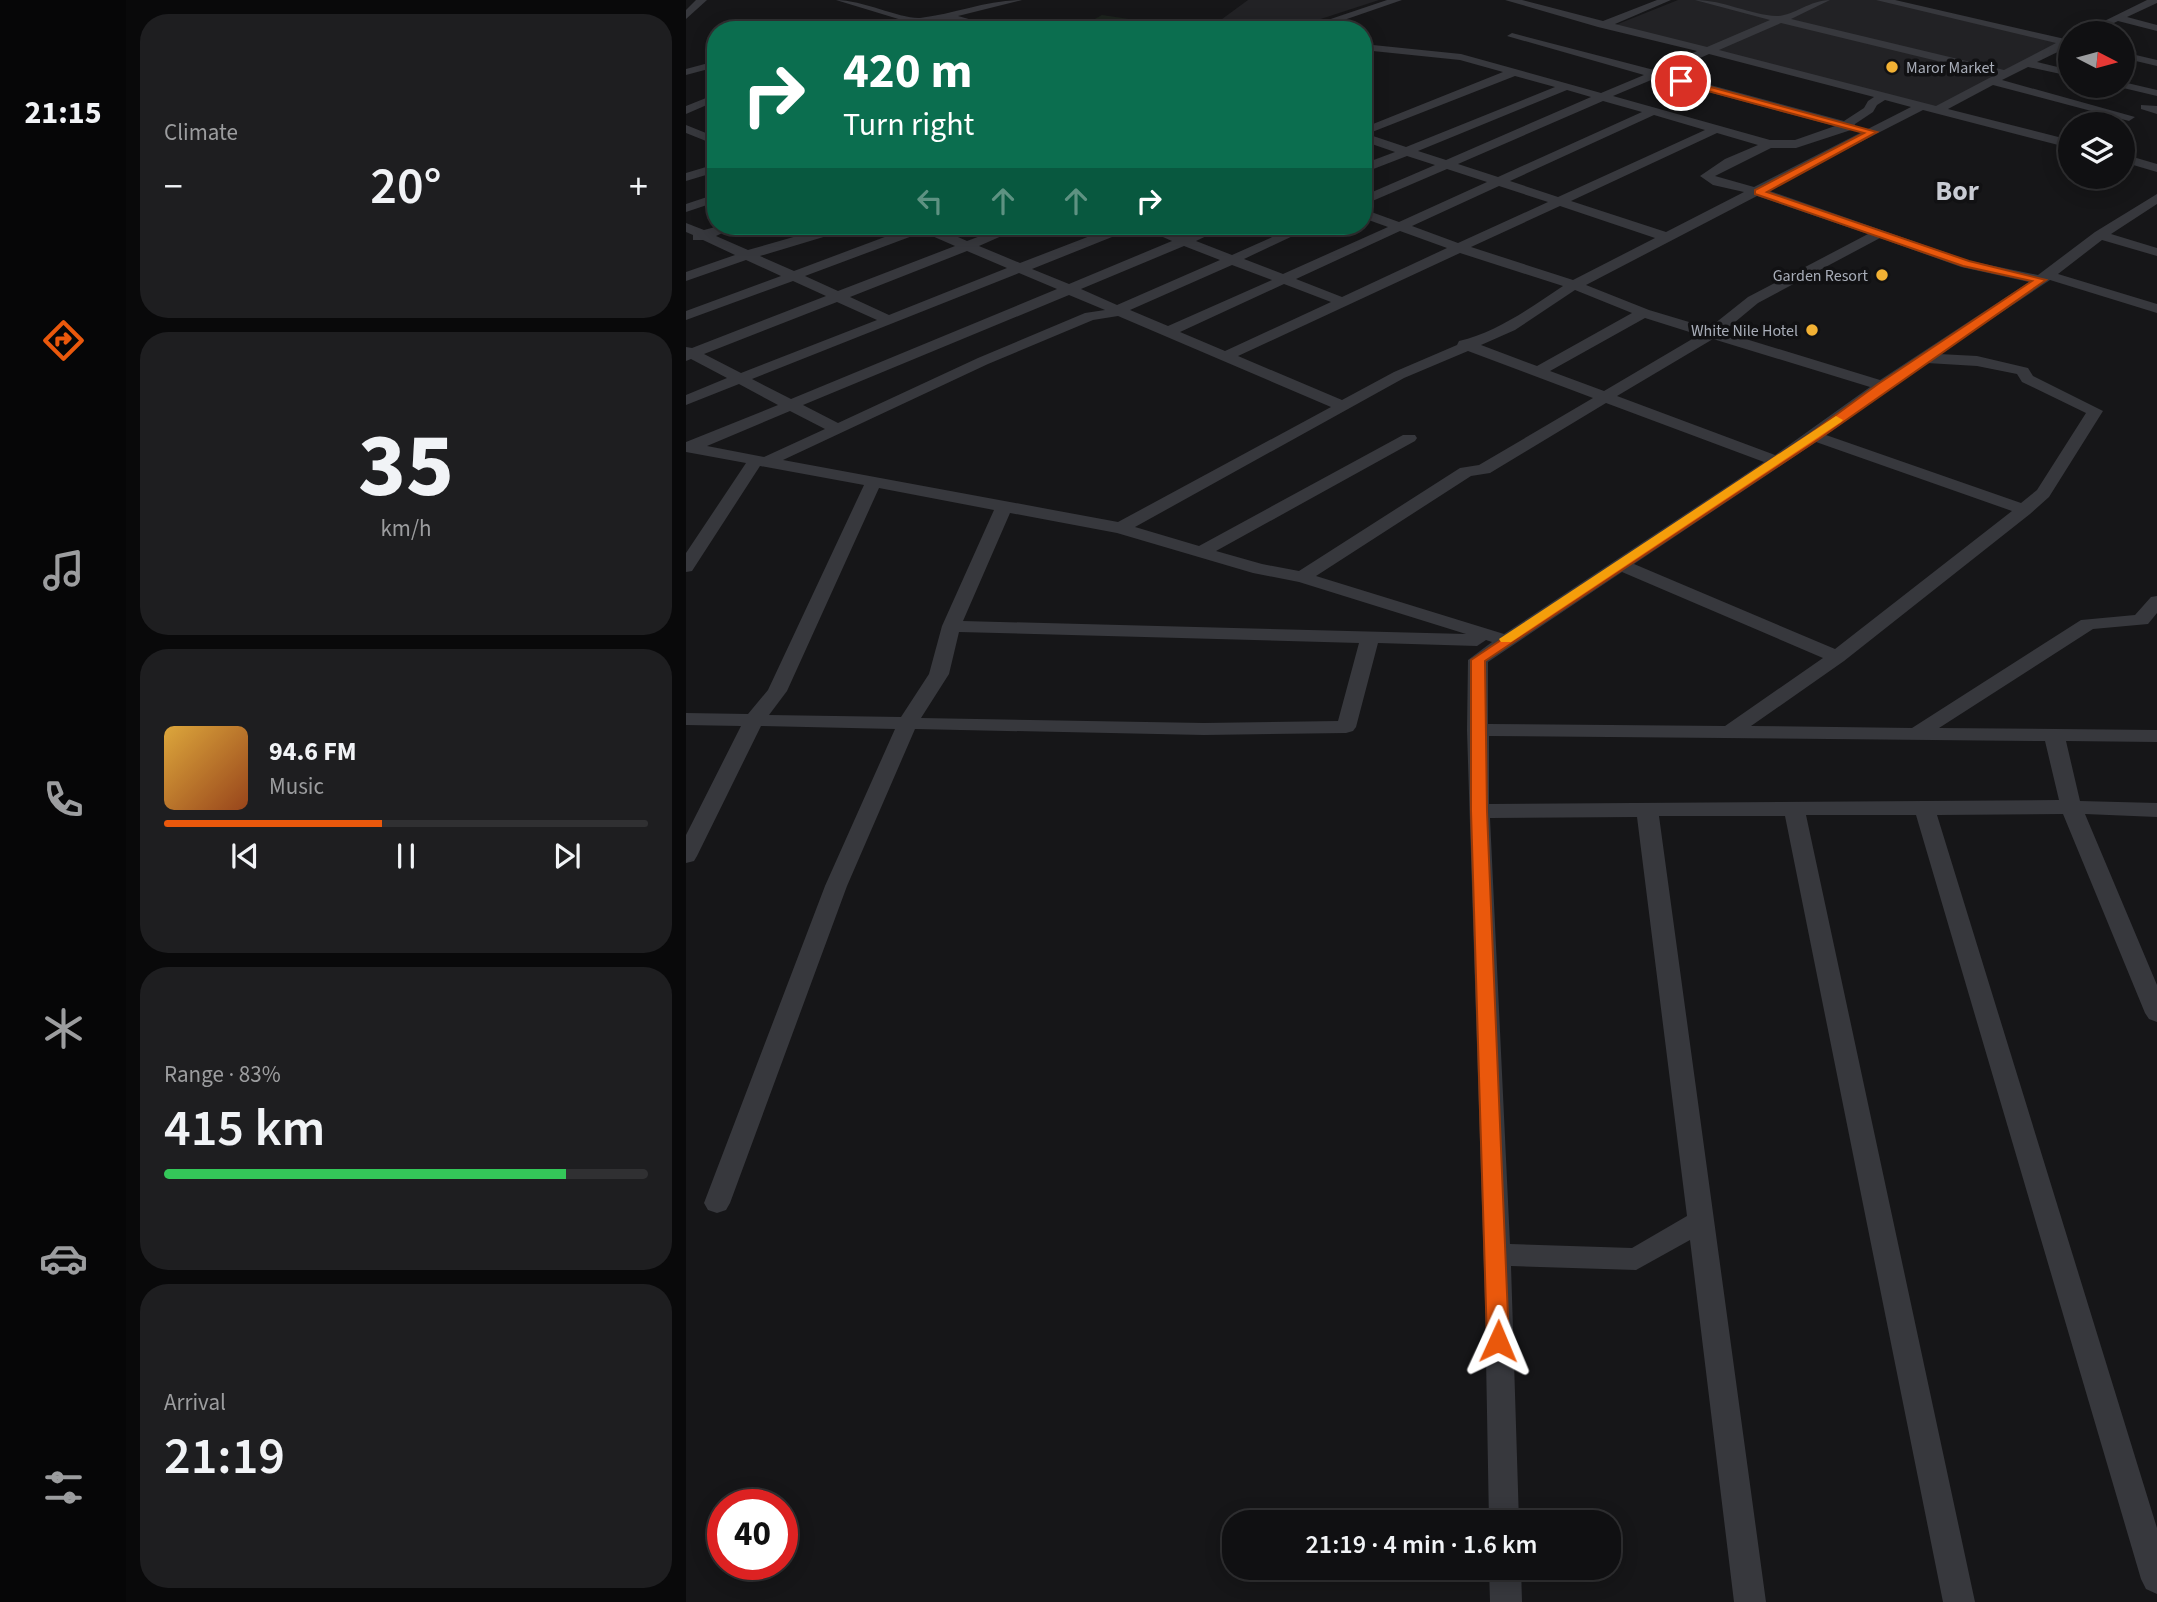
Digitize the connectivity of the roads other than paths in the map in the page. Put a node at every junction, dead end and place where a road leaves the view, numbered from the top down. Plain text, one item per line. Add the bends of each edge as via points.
1 (702, 0) edge
2 (841, 0) edge
3 (894, 0) edge
4 (1017, 0) edge
5 (1397, 0) edge
6 (1510, 0) edge
7 (1666, 0) edge
8 (1700, 0) edge
9 (1825, 0) edge
10 (1881, 0) edge
11 (2155, 0) edge
12 (882, 12) junction
13 (686, 16) edge
14 (946, 16) junction
15 (2118, 18) junction
16 (1781, 20) junction
17 (919, 21) joint
18 (966, 21) edge
19 (1331, 21) edge
20 (2111, 21) edge
21 (1602, 25) junction
22 (2157, 28) edge
23 (1512, 36) dead end
24 (2058, 40) edge
25 (1372, 48) edge
26 (2058, 48) edge
27 (1708, 51) junction
28 (2135, 58) edge
29 (2027, 63) junction
30 (2157, 63) edge
31 (707, 66) edge
32 (2058, 70) edge
33 (688, 71) edge
34 (1514, 72) junction
35 (2006, 74) junction
36 (1655, 75) junction
37 (1992, 81) junction
38 (1565, 86) junction
39 (2135, 88) edge
40 (2157, 93) edge
41 (1884, 96) junction
42 (1603, 97) junction
43 (707, 101) edge
44 (1923, 105) junction
45 (1940, 109) junction
46 (686, 110) edge
47 (1654, 111) junction
48 (2110, 112) edge
49 (1846, 125) junction
50 (686, 129) edge
51 (1716, 129) junction
52 (1372, 131) edge
53 (1872, 132) junction
54 (707, 136) edge
55 (1372, 139) edge
56 (707, 141) edge
57 (2058, 142) edge
58 (1770, 144) junction
59 (686, 146) edge
60 (1405, 152) junction
61 (1822, 158) junction
62 (2135, 161) edge
63 (1372, 165) edge
64 (1446, 165) junction
65 (2157, 167) edge
66 (707, 170) edge
67 (686, 177) edge
68 (1498, 183) junction
69 (1758, 192) junction
70 (1372, 197) edge
71 (707, 201) edge
72 (1556, 202) junction
73 (2154, 203) edge
74 (686, 208) edge
75 (1372, 216) edge
76 (686, 227) edge
77 (1401, 227) junction
78 (1879, 233) junction
79 (705, 235) junction
80 (815, 235) edge
81 (900, 235) edge
82 (943, 235) edge
83 (995, 235) edge
84 (1104, 235) edge
85 (1167, 235) edge
86 (1198, 235) edge
87 (1288, 235) edge
88 (2100, 235) junction
89 (1666, 237) junction
90 (1182, 241) junction
91 (686, 242) edge
92 (967, 246) junction
93 (1459, 248) junction
94 (2157, 252) edge
95 (747, 255) junction
96 (1231, 260) junction
97 (1020, 268) junction
98 (793, 276) junction
99 (686, 277) edge
100 (2044, 278) junction
101 (1284, 279) junction
102 (1574, 285) junction
103 (1068, 288) junction
104 (836, 296) junction
105 (1343, 302) junction
106 (1119, 309) junction
107 (2157, 309) edge
108 (1644, 313) junction
109 (686, 316) edge
110 (889, 320) junction
111 (1170, 331) junction
112 (1714, 332) junction
113 (1464, 344) junction
114 (688, 354) edge
115 (1226, 356) junction
116 (1925, 358) junction
117 (1536, 373) junction
118 (739, 379) junction
119 (1882, 386) junction
120 (1604, 398) junction
121 (686, 400) edge
122 (791, 404) junction
123 (1342, 406) junction
124 (839, 430) junction
125 (1814, 436) junction
126 (1409, 438) dead end
127 (687, 448) edge
128 (761, 461) junction
129 (1776, 461) junction
130 (874, 481) junction
131 (1004, 506) junction
132 (2024, 510) junction
133 (1120, 528) junction
134 (1201, 552) junction
135 (1619, 564) junction
136 (686, 567) edge
137 (1302, 577) junction
138 (2157, 601) edge
139 (2088, 624) junction
140 (951, 626) junction
141 (2157, 629) edge
142 (1370, 638) junction
143 (1504, 640) junction
144 (1837, 657) junction
145 (686, 719) edge
146 (754, 720) junction
147 (908, 722) junction
148 (1477, 730) junction
149 (1728, 733) junction
150 (1916, 734) junction
151 (2054, 735) junction
152 (2157, 736) edge
153 (2071, 807) junction
154 (1647, 809) junction
155 (1925, 809) junction
156 (1794, 810) junction
157 (2157, 810) edge
158 (1479, 811) junction
159 (686, 856) edge
160 (2157, 1013) edge
161 (718, 1203) dead end
162 (1701, 1220) junction
163 (1497, 1255) junction
164 (1504, 1510) edge
165 (2157, 1579) edge
166 (1505, 1580) edge
167 (1506, 1602) edge
168 (1750, 1602) edge
169 (1959, 1602) edge

1 - 13 street
2 - 12 street
3 - 12 street
4 - 14 street
5 - 19 street
6 - 21 street
7 - 21 street
8 - 16 street
9 - 16 street
10 - 24 street
11 - 15 street
12 - 17 street
14 - 17 street
14 - 18 street
15 - 20 street
15 - 22 street
16 - 27 street
16 - 35 street
21 - 27 street
23 - 36 street
25 - 34 street via 1461,57
26 - 29 street
27 - 36 street
27 - 41 street
28 - 30 street
29 - 32 street
29 - 35 street
31 - 33 street
34 - 38 street
34 - 52 street
35 - 37 street
36 - 42 street
36 - 49 street
37 - 45 street
37 - 48 street
38 - 42 street
38 - 60 street
39 - 40 street
41 - 44 street
41 - 49 street
42 - 47 street
42 - 64 street
43 - 46 street
44 - 45 street
44 - 53 street
45 - 57 street
47 - 51 street
47 - 68 street
49 - 53 street
49 - 58 street via 1796,144
50 - 54 street
51 - 58 street
51 - 72 street
53 - 61 street
55 - 60 street
56 - 59 street
58 - 61 street
58 - 69 street via 1706,176
60 - 63 street
60 - 64 street
61 - 69 street
62 - 65 street
64 - 68 street
64 - 70 street
66 - 67 street
68 - 72 street
68 - 77 street
69 - 78 street
69 - 89 street
71 - 74 street
72 - 89 street
72 - 93 street
73 - 88 street
75 - 77 street
76 - 79 street
77 - 93 street
77 - 101 street
78 - 100 street via 1966,264
78 - 112 street via 1754,300
79 - 91 street
79 - 95 street
80 - 95 street
81 - 98 street
82 - 92 street
83 - 92 street
84 - 97 street
85 - 90 street
86 - 90 street
87 - 96 street
88 - 94 street
88 - 100 street
89 - 102 street
90 - 96 street
90 - 103 street
92 - 97 street
92 - 104 street
93 - 102 street
93 - 105 street
95 - 98 street
95 - 99 street
96 - 101 street
96 - 106 street
97 - 103 street
97 - 110 street
98 - 104 street
98 - 109 street
100 - 107 street
100 - 116 street
101 - 105 street
101 - 111 street
102 - 108 street
102 - 113 street via 1510,327
103 - 106 street
103 - 122 street
104 - 110 street
104 - 114 street
105 - 115 street
106 - 111 street
106 - 124 street via 1090,316 983,361
108 - 112 street
108 - 117 street
110 - 118 street
111 - 115 street
112 - 119 street
112 - 120 street
113 - 117 street
113 - 123 street
114 - 118 street
115 - 123 street
116 - 119 street
116 - 132 street via 1977,361 2023,371 2027,379 2095,411 2043,493
117 - 120 street
118 - 121 street
118 - 122 street
119 - 125 street
120 - 129 street
120 - 137 street via 1484,469 1466,472
122 - 124 street
122 - 127 street
123 - 133 street
124 - 128 street
125 - 129 street
125 - 132 street
126 - 134 street
127 - 128 street
128 - 130 street
128 - 136 street
129 - 135 street
130 - 131 street
130 - 146 street via 777,691
131 - 133 street
131 - 140 street
132 - 144 street
133 - 134 street
134 - 137 street
135 - 143 street
135 - 144 street
137 - 143 street
138 - 139 street via 2141,620
139 - 141 street
139 - 150 street
140 - 142 street
140 - 147 street via 939,674
142 - 143 street
142 - 147 street via 1346,727 1204,729
143 - 148 street via 1478,660
144 - 149 street
145 - 146 street
146 - 147 street
146 - 159 street
147 - 161 street via 836,886
148 - 149 street
148 - 158 street
149 - 150 street
150 - 151 street
151 - 152 street
151 - 153 street
153 - 155 street
153 - 157 street
153 - 160 street
154 - 156 street
154 - 158 street
154 - 162 street
155 - 156 street
155 - 165 street
156 - 169 street
158 - 163 street
162 - 163 street via 1636,1259
162 - 168 street
163 - 164 street
166 - 167 street

